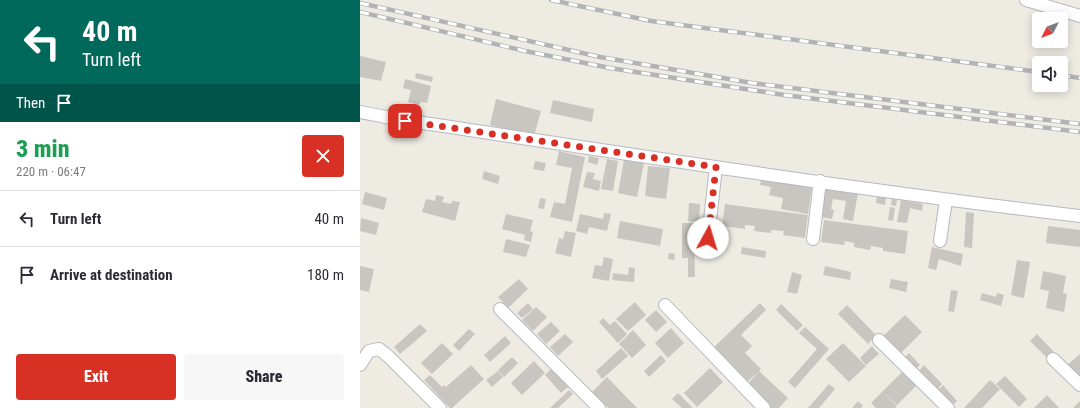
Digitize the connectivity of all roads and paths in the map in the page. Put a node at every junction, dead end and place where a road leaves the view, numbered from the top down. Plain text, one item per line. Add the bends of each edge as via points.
1 (1026, 0) edge
2 (1080, 16) edge
3 (360, 112) edge
4 (716, 167) junction
5 (820, 182) junction
6 (946, 200) junction
7 (1080, 216) edge
8 (708, 238) dead end
9 (813, 239) dead end
10 (940, 241) dead end
11 (665, 305) dead end
12 (500, 309) dead end
13 (879, 340) dead end
14 (1053, 359) dead end
15 (360, 366) edge
16 (1080, 385) edge
17 (440, 408) edge
18 (599, 408) edge
19 (764, 408) edge
20 (948, 408) edge

1 - 2 lane
3 - 4 lane
4 - 5 lane
4 - 8 lane
5 - 6 lane
5 - 9 lane
6 - 7 lane
6 - 10 lane
11 - 19 lane
12 - 18 lane
13 - 20 lane
14 - 16 lane
15 - 17 lane via 369,351 379,349

